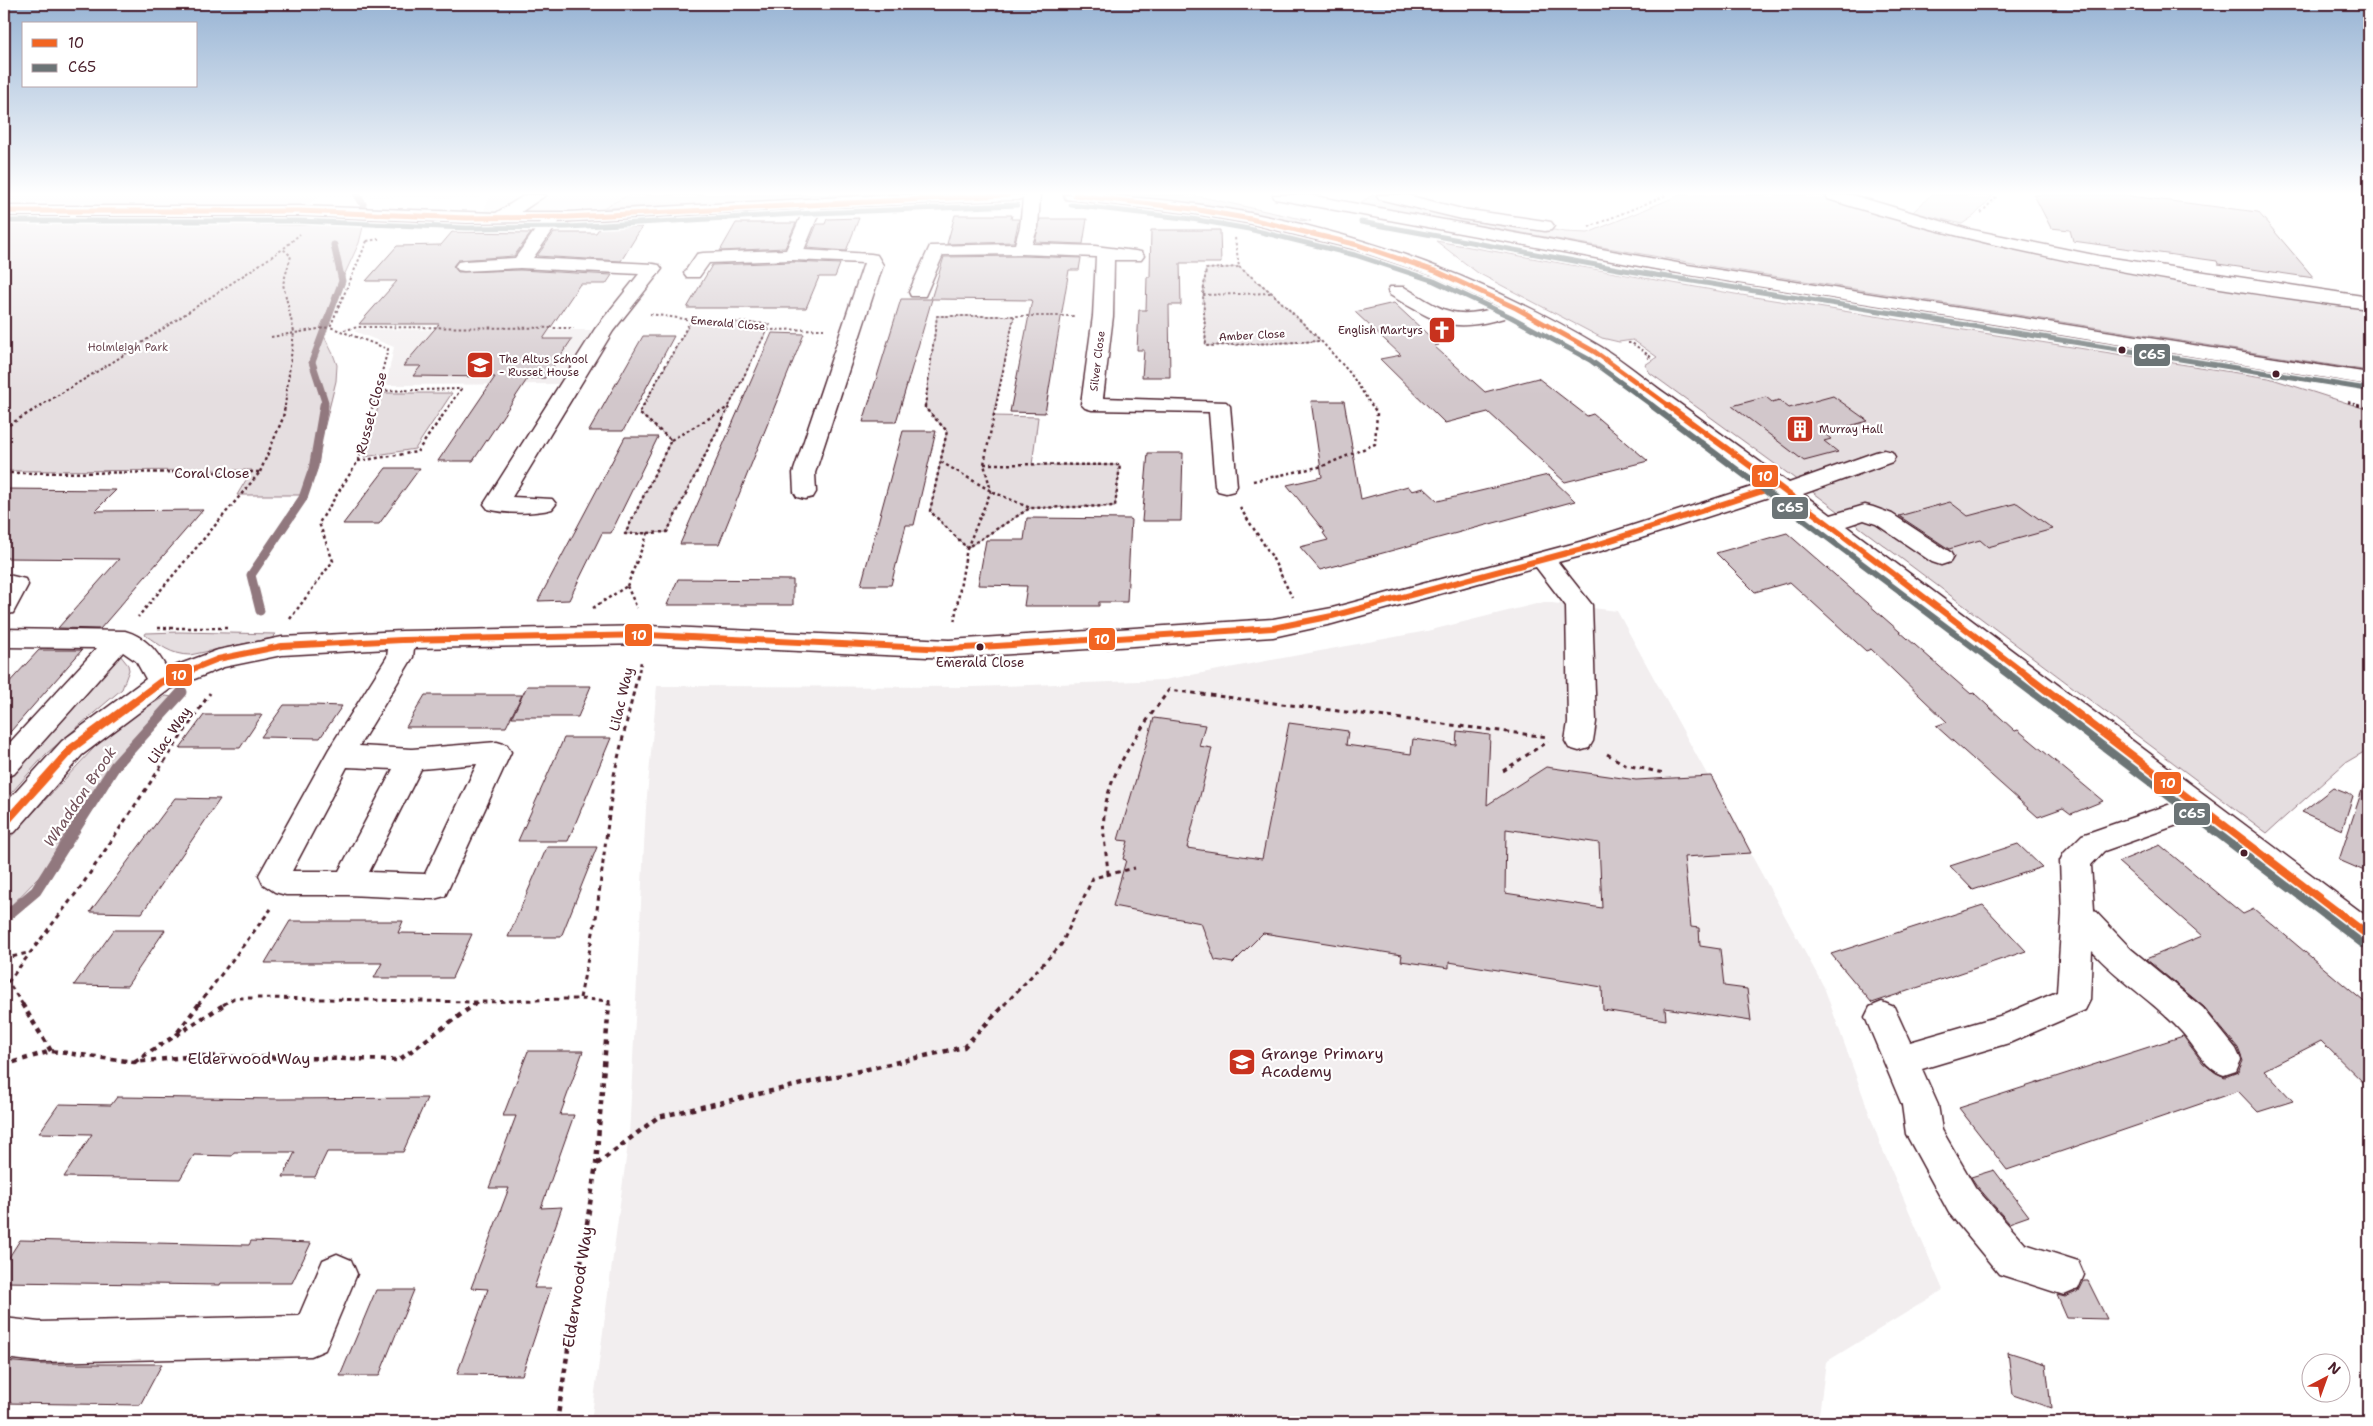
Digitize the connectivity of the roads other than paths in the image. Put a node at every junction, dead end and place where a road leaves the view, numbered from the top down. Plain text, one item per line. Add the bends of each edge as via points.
1 (731, 262) edge
2 (872, 262) edge
3 (931, 262) edge
4 (1105, 262) edge
5 (1407, 262) edge
6 (1636, 262) edge
7 (2102, 262) edge
8 (520, 263) joint
9 (698, 265) dead end
10 (464, 266) dead end
11 (1396, 291) dead end
12 (918, 292) dead end
13 (2369, 303) edge
14 (1516, 308) junction
15 (2369, 379) edge
16 (1884, 457) dead end
17 (1226, 486) road end
18 (1782, 489) junction
19 (805, 492) dead end
20 (544, 504) dead end
21 (1827, 524) junction
22 (1940, 557) dead end
23 (1542, 558) junction
24 (4, 582) edge
25 (4, 608) edge
26 (124, 634) junction
27 (4, 638) edge
28 (402, 640) junction
29 (161, 682) junction
30 (1579, 740) road end
31 (340, 756) junction
32 (412, 759) junction
33 (4, 767) edge
34 (2198, 805) junction
35 (4, 824) edge
36 (348, 883) junction
37 (2078, 914) junction
38 (2369, 936) edge
39 (1882, 1017) dead end
40 (1901, 1060) junction
41 (2224, 1060) dead end
42 (337, 1274) dead end
43 (2064, 1275) dead end
44 (4, 1338) edge

1 - 9 main road
2 - 19 main road via 874,265 854,329 804,473
3 - 12 main road
4 - 17 main road, Silver Close via 1103,316 1092,404 1219,406
5 - 14 main road via 1438,272
6 - 15 main road
7 - 13 main road
8 - 10 main road
8 - 20 main road via 659,263 605,328 496,504
11 - 14 main road via 1437,314 1455,319 1477,319
14 - 18 main road via 1595,352
16 - 18 main road
18 - 21 main road
18 - 23 main road via 1594,546
21 - 22 main road via 1865,512 1884,518
21 - 34 main road
23 - 28 main road via 1273,628 949,649 648,635
23 - 30 main road via 1579,605 1582,722
24 - 25 main road via 16,585
26 - 27 main road
26 - 29 main road via 125,640 146,655
26 - 33 main road
28 - 29 main road via 282,646 218,659
28 - 31 main road via 400,657
29 - 35 main road via 72,748
31 - 32 main road
31 - 36 main road via 274,875 286,884
32 - 36 main road
32 - 36 main road via 497,752 434,887
34 - 37 main road via 2093,843 2075,861
34 - 38 main road
37 - 40 main road via 2073,1000 2009,1028
37 - 41 main road via 2118,959 2191,1018
39 - 40 main road
40 - 43 main road via 1920,1105 1924,1134 1962,1200 2013,1260
42 - 44 main road via 311,1336 39,1342

